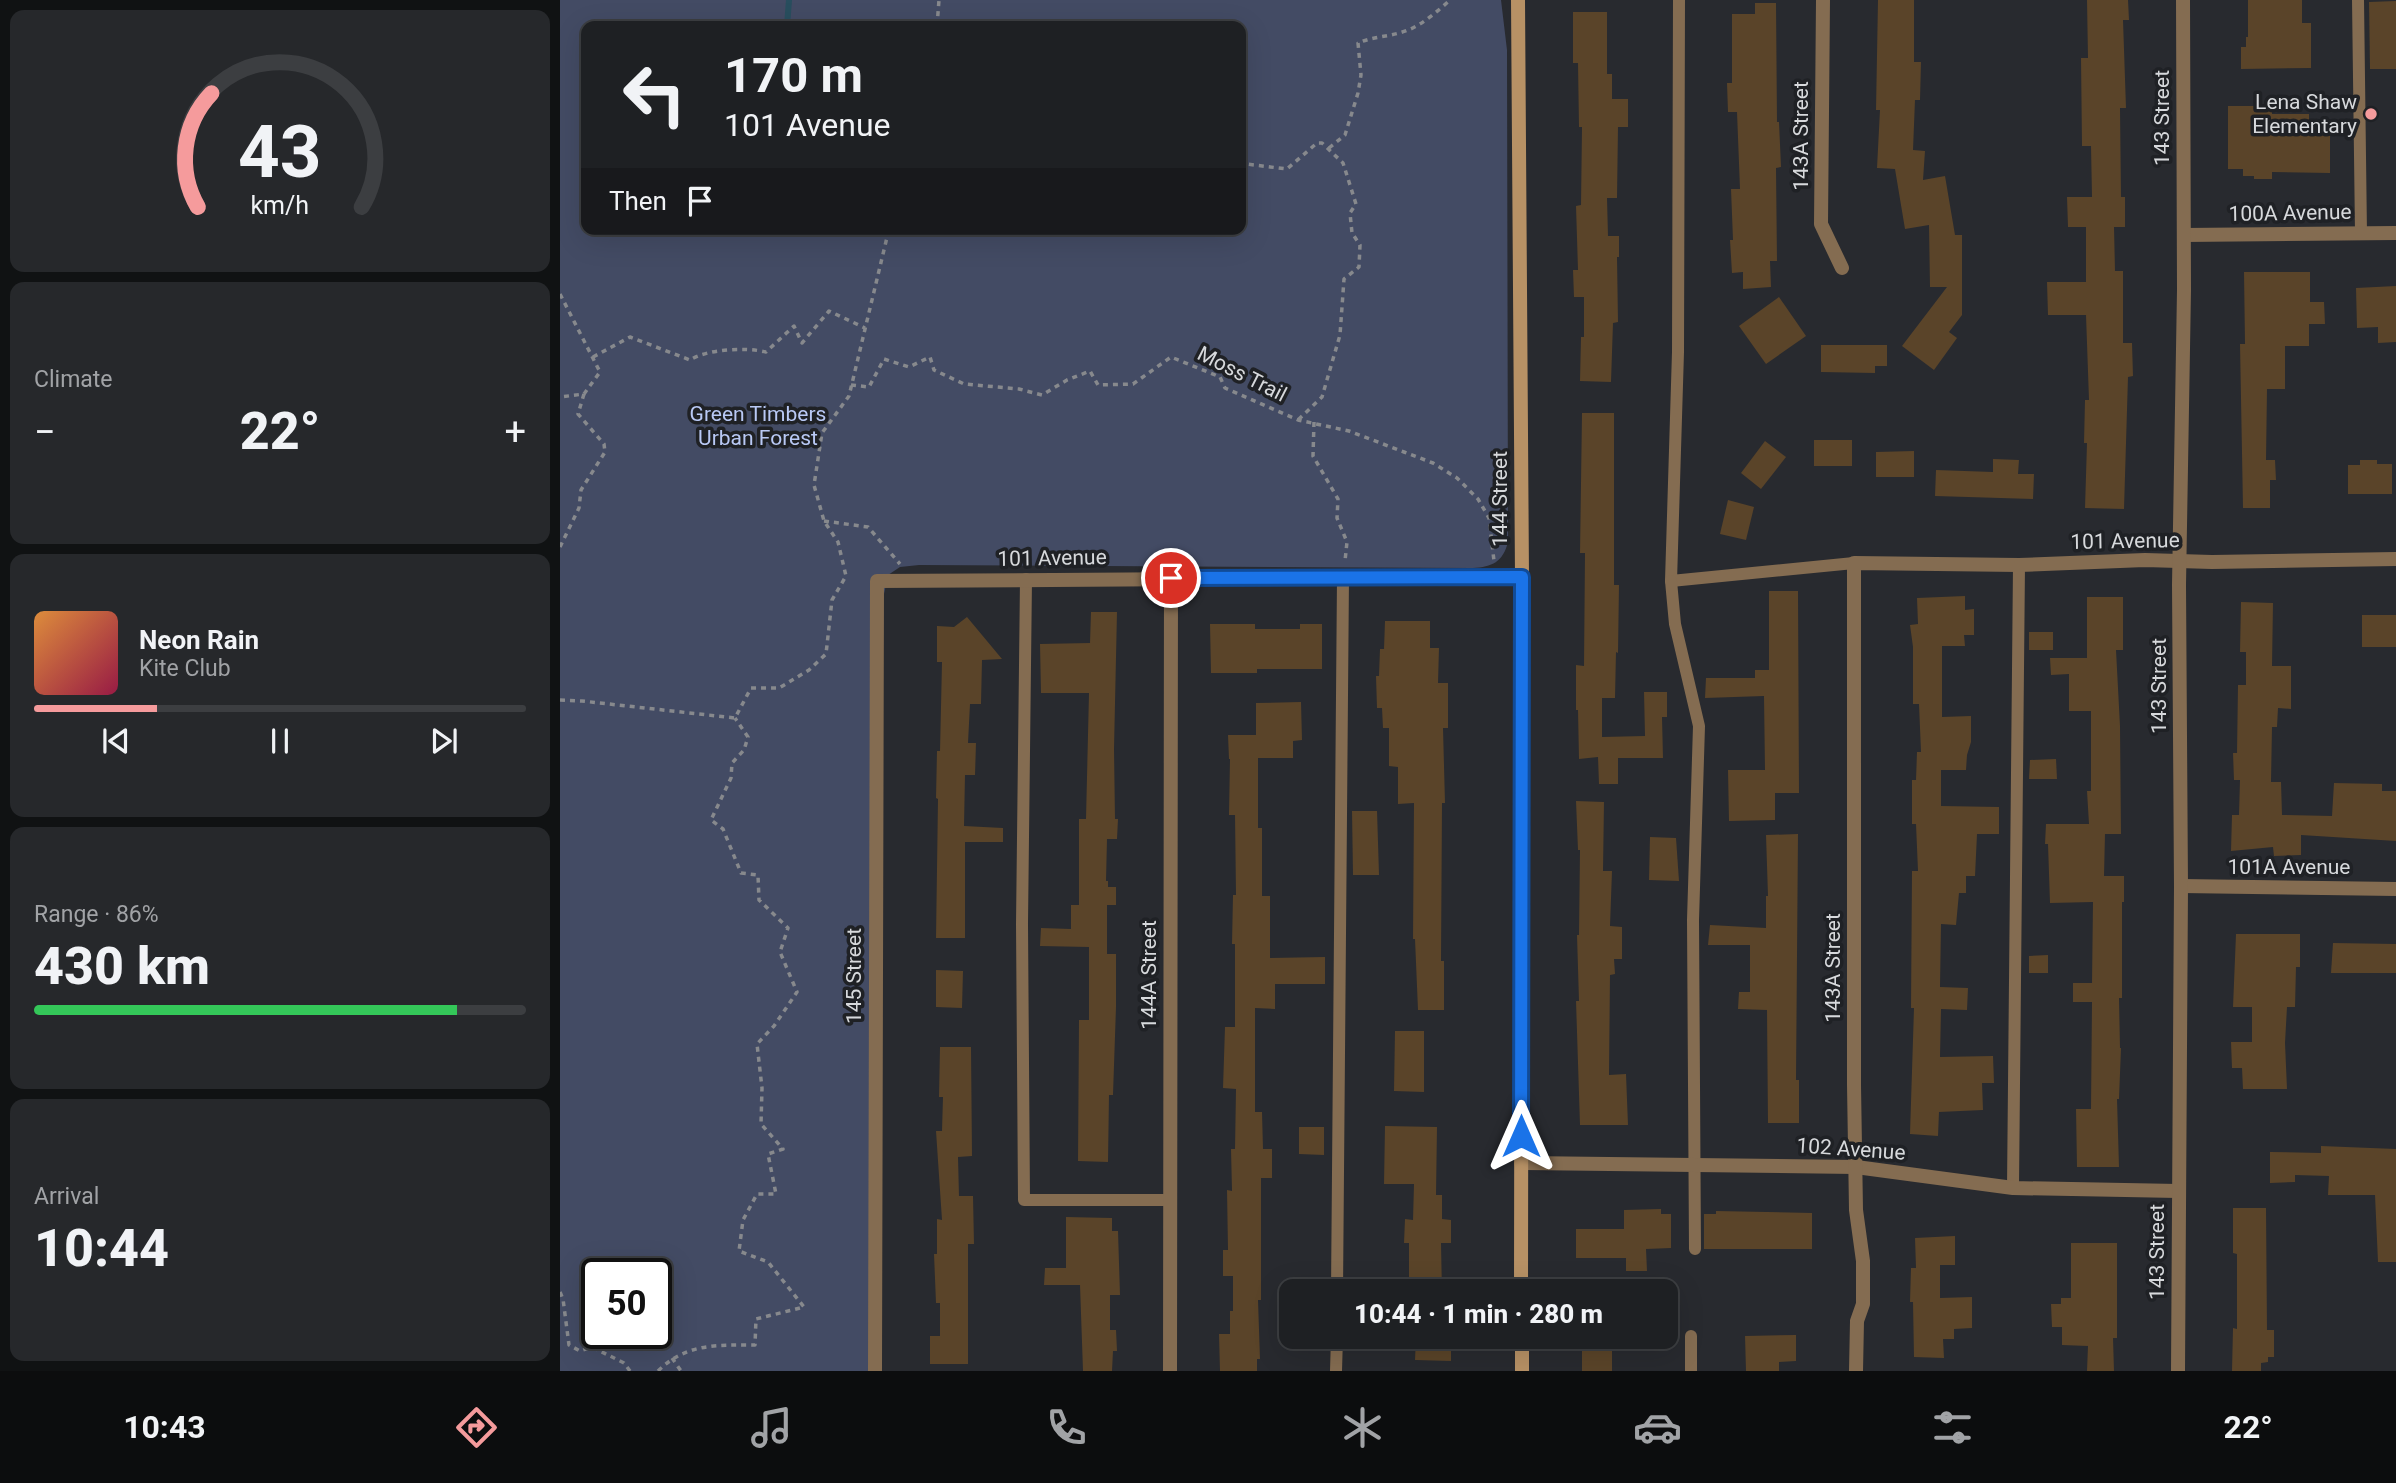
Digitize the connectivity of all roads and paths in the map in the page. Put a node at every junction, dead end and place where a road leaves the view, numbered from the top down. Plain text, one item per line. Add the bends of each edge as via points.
1 (939, 0) edge
2 (1450, 0) edge
3 (1518, 0) edge
4 (1679, 0) edge
5 (1823, 0) edge
6 (2183, 0) edge
7 (2358, 0) edge
8 (937, 21) edge
9 (1329, 148) junction
10 (1246, 163) edge
11 (2361, 233) junction
12 (2396, 233) edge
13 (888, 235) edge
14 (2184, 235) junction
15 (1842, 268) dead end
16 (560, 294) edge
17 (865, 328) junction
18 (593, 357) junction
19 (851, 385) junction
20 (584, 394) junction
21 (560, 397) edge
22 (1298, 419) junction
23 (1314, 422) junction
24 (824, 521) junction
25 (560, 547) edge
26 (2396, 559) edge
27 (2180, 561) junction
28 (1854, 563) junction
29 (2019, 565) junction
30 (1494, 567) dead end
31 (1343, 577) junction
32 (1522, 577) junction
33 (1171, 578) junction
34 (1026, 579) junction
35 (877, 581) joint
36 (916, 581) junction
37 (1671, 581) junction
38 (560, 700) edge
39 (735, 718) junction
40 (2182, 886) junction
41 (2396, 889) edge
42 (1521, 1163) junction
43 (1694, 1165) junction
44 (1856, 1167) junction
45 (2013, 1188) junction
46 (2178, 1191) junction
47 (1170, 1200) junction
48 (1695, 1249) dead end
49 (1337, 1279) edge
50 (1521, 1279) edge
51 (560, 1292) edge
52 (1691, 1336) dead end
53 (1337, 1349) edge
54 (1522, 1349) edge
55 (672, 1358) junction
56 (630, 1371) edge
57 (658, 1371) edge
58 (681, 1371) edge
59 (875, 1371) edge
60 (1170, 1371) edge
61 (1336, 1371) edge
62 (1522, 1371) edge
63 (1691, 1371) edge
64 (1856, 1371) edge
65 (2178, 1371) edge

1 - 8 path
2 - 9 path via 1412,29 1358,43 1358,93 1345,135
3 - 32 main road, 144 Street
4 - 37 lane via 1678,352
5 - 15 street, 143A Street via 1821,223
6 - 14 street, 143 Street
7 - 11 lane
9 - 10 path via 1317,143 1287,169
9 - 22 path, Moss Trail via 1343,163 1356,204 1350,214 1352,233 1360,245 1359,267 1344,279 1340,335 1322,397
11 - 12 street, 100A Avenue
11 - 14 street, 100A Avenue
13 - 17 path
14 - 27 street, 143 Street
16 - 18 path
17 - 18 path via 829,311 802,343 794,326 766,352 750,348 690,360 630,337
17 - 19 path
18 - 20 path via 600,372
19 - 22 path, Moss Trail via 869,387 884,359 909,367 930,357 934,370 964,384 1042,395 1090,371 1098,385 1133,384 1171,357 1220,377 1225,388
19 - 24 path via 849,396 822,433 814,485
20 - 21 path
20 - 25 path via 578,414 604,444 605,452 581,490 579,508
22 - 23 path, Moss Trail
23 - 30 path, Moss Trail via 1433,463 1457,478 1489,518
23 - 31 path via 1313,456 1338,499 1337,518 1347,542
24 - 36 path via 868,527
24 - 39 path via 838,542 846,576 832,600 825,654 779,688 751,688
26 - 27 street, 101 Avenue
27 - 29 street, 101 Avenue
27 - 40 street, 143 Street
28 - 29 street, 101 Avenue
28 - 37 lane
28 - 44 street, 143A Street
29 - 45 lane
31 - 32 street, 101 Avenue
31 - 33 street, 101 Avenue
31 - 49 lane
32 - 42 main road, 144 Street
33 - 34 street, 101 Avenue
33 - 47 street, 144A Street
34 - 36 street, 101 Avenue
34 - 47 lane via 1024,1200
35 - 36 street, 101 Avenue
35 - 59 street, 145 Street
37 - 43 lane via 1675,624 1699,726 1693,920
38 - 39 path
39 - 55 path via 748,737 732,763 731,778 710,820 723,829 741,873 758,875 759,900 788,928 780,952 797,992 757,1044 761,1124 783,1149 768,1154 776,1194 757,1194 743,1220 738,1251 768,1262 804,1307 757,1319 755,1345 710,1344
40 - 41 street, 101A Avenue
40 - 46 street, 143 Street
42 - 43 street, 102 Avenue
42 - 50 main road, 144 Street
43 - 44 street, 102 Avenue
43 - 48 lane
44 - 45 street, 102 Avenue
44 - 64 street, 143A Street via 1863,1304 1857,1321
45 - 46 street, 102 Avenue
46 - 65 street, 143 Street
47 - 60 street, 144A Street
51 - 56 path via 569,1345 580,1351 592,1347 624,1363
52 - 63 lane
53 - 61 lane
54 - 62 main road
55 - 57 path
55 - 58 path

